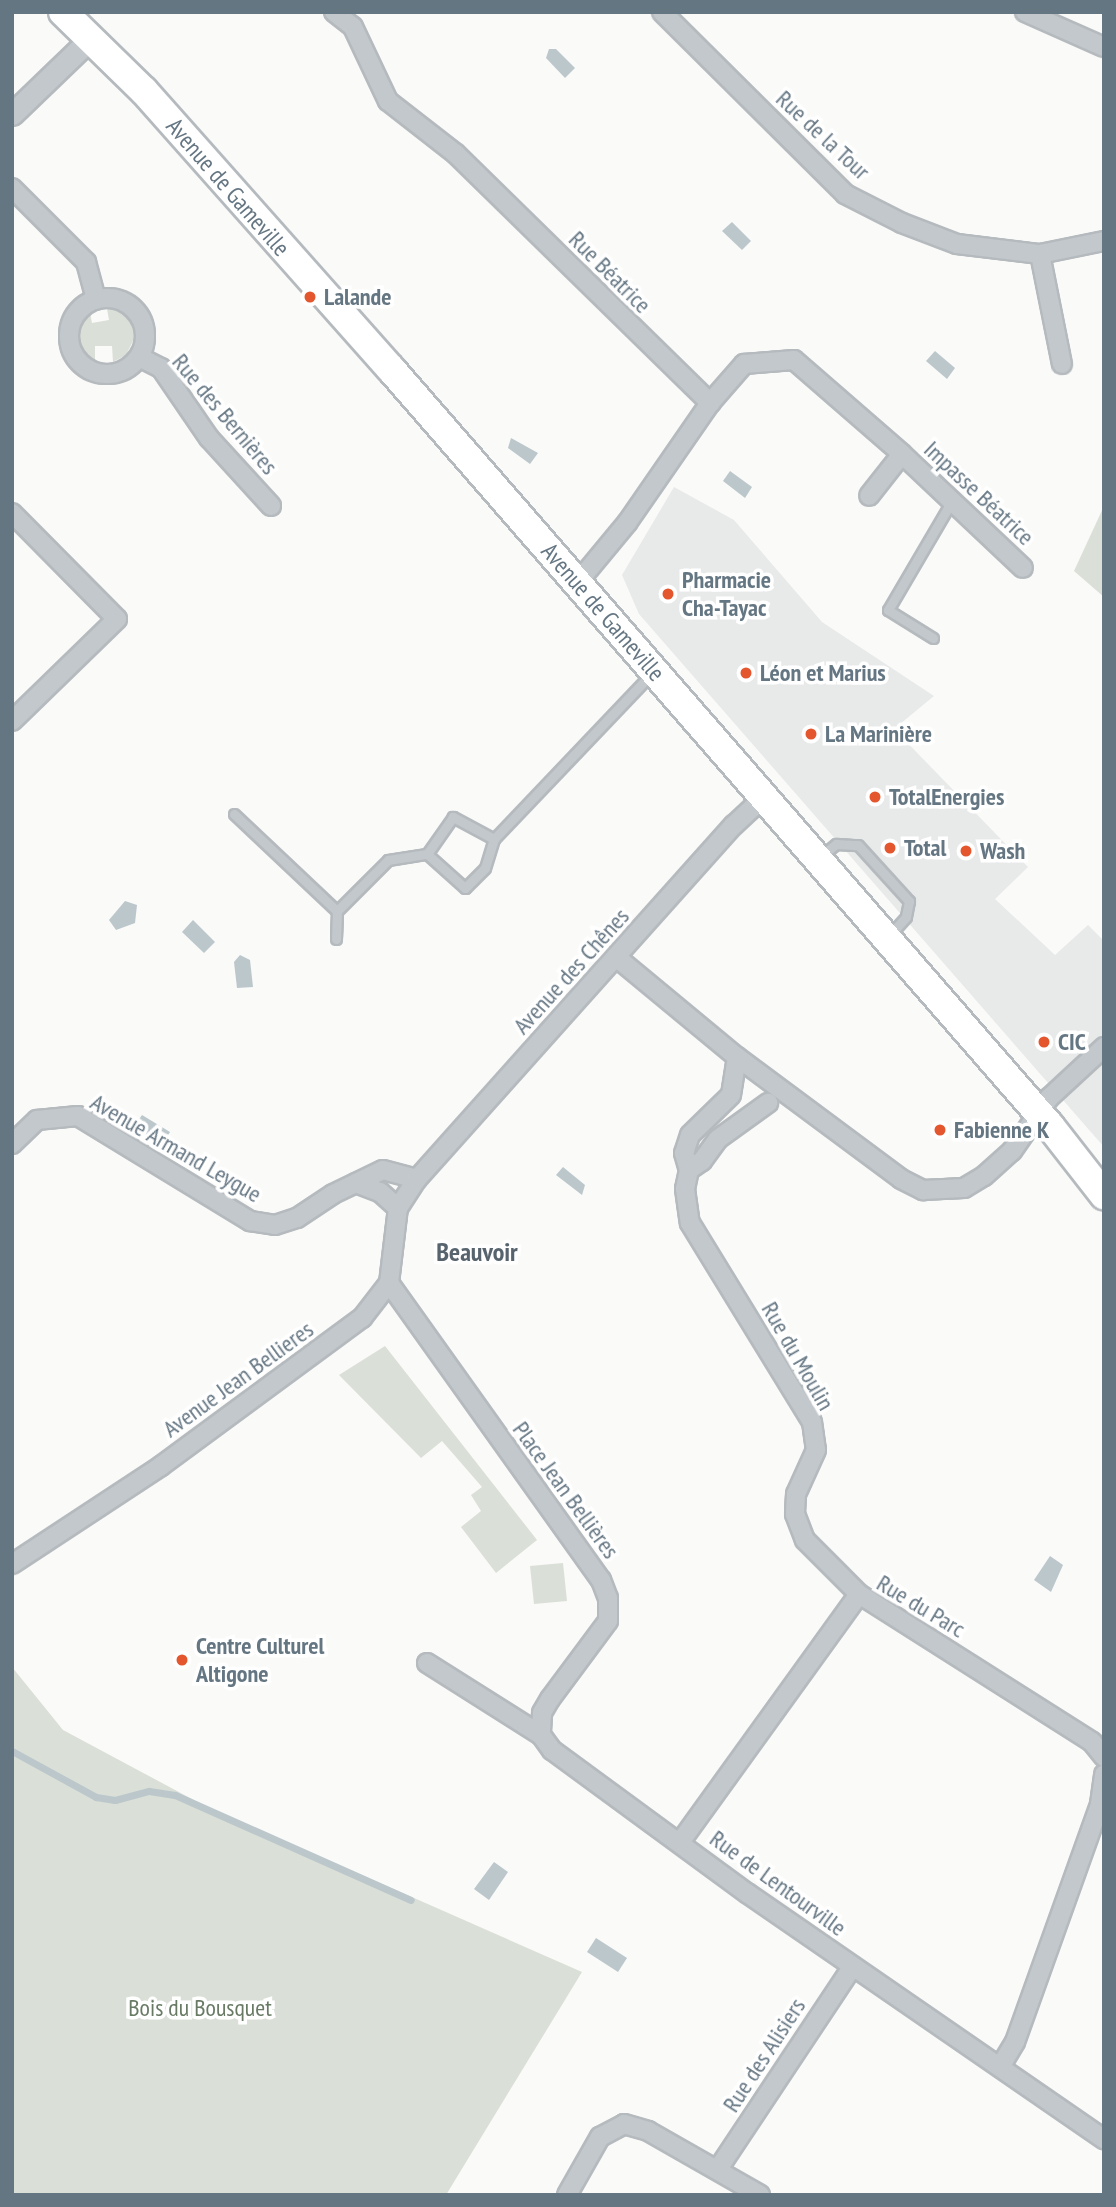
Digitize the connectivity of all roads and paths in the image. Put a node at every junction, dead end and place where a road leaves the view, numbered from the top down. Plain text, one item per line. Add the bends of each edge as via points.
1 (63, 12) edge
2 (334, 12) edge
3 (662, 12) edge
4 (1025, 12) edge
5 (91, 38) junction
6 (1104, 47) edge
7 (12, 114) edge
8 (12, 188) edge
9 (1104, 241) edge
10 (1040, 254) junction
11 (96, 300) junction
12 (139, 357) junction
13 (1062, 364) dead end
14 (710, 403) junction
15 (902, 454) junction
16 (869, 496) dead end
17 (952, 501) junction
18 (271, 506) dead end
19 (12, 513) edge
20 (1023, 568) dead end
21 (578, 582) junction
22 (933, 638) dead end
23 (654, 671) junction
24 (12, 721) edge
25 (764, 797) junction
26 (234, 814) dead end
27 (494, 838) junction
28 (427, 854) junction
29 (818, 859) junction
30 (337, 911) junction
31 (336, 939) dead end
32 (887, 939) junction
33 (616, 957) junction
34 (1104, 1047) edge
35 (737, 1057) junction
36 (732, 1095) junction
37 (768, 1103) junction
38 (804, 1107) junction
39 (1038, 1113) junction
40 (12, 1144) edge
41 (689, 1170) junction
42 (416, 1179) junction
43 (356, 1182) junction
44 (1102, 1189) edge
45 (397, 1208) junction
46 (388, 1283) junction
47 (12, 1564) edge
48 (859, 1594) junction
49 (427, 1663) dead end
50 (541, 1735) junction
51 (1104, 1757) edge
52 (1104, 1774) edge
53 (681, 1841) junction
54 (852, 1967) junction
55 (1000, 2067) junction
56 (1104, 2139) edge
57 (718, 2169) junction
58 (567, 2195) edge
59 (760, 2195) edge

1 - 5 main road, Avenue de Gameville
2 - 14 street, Rue Béatrice via 354,27 388,101 456,154
3 - 10 street, Rue de la Tour via 845,194 957,244
4 - 6 street
5 - 7 street
5 - 21 main road, Avenue de Gameville
8 - 11 street via 86,262
9 - 10 street, Rue de la Tour
10 - 13 street
11 - 12 street, Rue des Bernières via 123,302 139,316 145,337
11 - 12 street, Rue des Bernières via 82,307 70,325 74,356 100,374 122,371
12 - 18 street, Rue des Bernières via 161,369 209,438
14 - 15 street, Impasse Béatrice via 744,364 794,360
14 - 21 street via 627,523
15 - 16 street, Impasse Béatrice
15 - 17 street, Impasse Béatrice
17 - 20 street, Impasse Béatrice
17 - 22 lane via 888,610
19 - 24 street via 117,619
21 - 23 main road, Avenue de Gameville
23 - 25 main road, Avenue de Gameville
23 - 27 lane
25 - 29 main road, Avenue de Gameville
25 - 33 street, Avenue des Chênes
26 - 30 lane
27 - 28 lane via 453,817
27 - 28 lane via 485,868 465,888
28 - 30 lane via 388,860
29 - 32 main road, Avenue de Gameville
29 - 32 lane via 836,845 859,845 909,901 906,917
30 - 31 lane
32 - 39 main road, Avenue de Gameville
33 - 35 street
33 - 42 street, Avenue des Chênes
34 - 39 street
35 - 36 street
35 - 38 street
36 - 37 street
36 - 41 street, Rue du Moulin via 690,1135 684,1153
37 - 38 street
37 - 41 street via 718,1139
38 - 39 street via 901,1179 923,1190 945,1191 964,1188 984,1176 1012,1151
39 - 44 main road, Avenue de Gameville
40 - 43 street, Avenue Armand Leygue via 37,1120 78,1116 250,1221 275,1225 298,1218
41 - 48 street, Rue du Moulin via 685,1189 690,1223 812,1422 816,1450 796,1494 794,1514 805,1540
42 - 43 street, Avenue Armand Leygue via 383,1170
42 - 45 street, Avenue Jean Bellieres
43 - 45 street via 380,1192
45 - 46 street, Avenue Jean Bellieres
46 - 47 street, Avenue Jean Bellieres via 362,1318 284,1377
46 - 50 street, Place Jean Bellières via 601,1580 608,1598 608,1621 550,1699 542,1713
48 - 51 street, Rue du Parc via 1092,1742
48 - 53 street, Rue du Parc
49 - 50 street, Rue de Lentourville
50 - 53 street, Rue de Lentourville via 552,1750
52 - 55 street via 1095,1816 1015,2042
53 - 54 street, Rue de Lentourville
54 - 55 street, Rue de Lentourville
54 - 57 street, Rue des Alisiers
55 - 56 street, Rue de Lentourville
57 - 58 street via 648,2131 624,2124 600,2137
57 - 59 street

